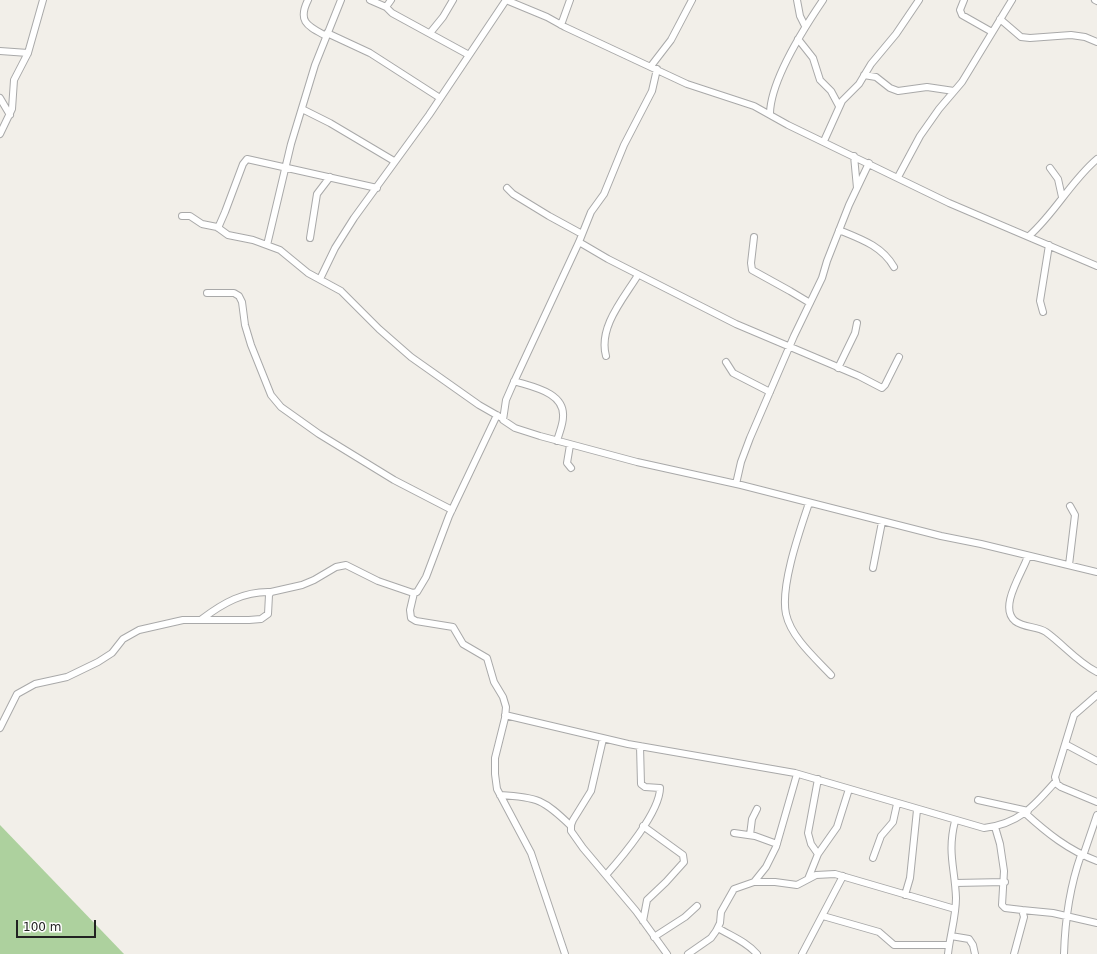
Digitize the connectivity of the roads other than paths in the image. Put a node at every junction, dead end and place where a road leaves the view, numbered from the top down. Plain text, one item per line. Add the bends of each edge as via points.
1 (43, 0) edge
2 (308, 0) edge
3 (341, 0) edge
4 (370, 0) edge
5 (391, 0) edge
6 (453, 0) edge
7 (506, 0) edge
8 (570, 0) edge
9 (692, 0) edge
10 (797, 0) edge
11 (823, 0) edge
12 (919, 0) edge
13 (958, 0) edge
14 (964, 0) edge
15 (1012, 0) edge
16 (386, 7) junction
17 (961, 7) junction
18 (1000, 19) junction
19 (561, 25) junction
20 (805, 26) junction
21 (992, 32) junction
22 (430, 33) junction
23 (326, 34) junction
24 (798, 39) junction
25 (1097, 42) edge
26 (0, 51) edge
27 (28, 53) junction
28 (469, 55) junction
29 (651, 66) junction
30 (657, 69) junction
31 (864, 75) junction
32 (954, 91) junction
33 (0, 98) edge
34 (440, 98) junction
35 (839, 106) junction
36 (302, 109) junction
37 (770, 113) junction
38 (10, 115) junction
39 (0, 134) edge
40 (824, 141) junction
41 (854, 156) junction
42 (1097, 159) edge
43 (394, 161) junction
44 (869, 163) junction
45 (285, 168) junction
46 (1050, 168) dead end
47 (330, 177) junction
48 (898, 177) junction
49 (377, 188) junction
50 (507, 188) dead end
51 (857, 188) junction
52 (1062, 198) junction
53 (182, 216) dead end
54 (218, 228) junction
55 (1037, 229) junction
56 (840, 230) junction
57 (582, 234) junction
58 (754, 236) dead end
59 (1029, 236) junction
60 (310, 238) dead end
61 (1037, 239) junction
62 (579, 242) junction
63 (268, 245) junction
64 (1049, 245) junction
65 (1097, 266) edge
66 (894, 267) dead end
67 (638, 275) junction
68 (320, 279) junction
69 (207, 292) dead end
70 (810, 303) junction
71 (1043, 312) dead end
72 (857, 323) dead end
73 (789, 347) junction
74 (606, 356) dead end
75 (899, 357) dead end
76 (726, 362) dead end
77 (838, 368) junction
78 (514, 381) junction
79 (770, 392) junction
80 (500, 417) junction
81 (557, 441) junction
82 (570, 445) junction
83 (571, 468) dead end
84 (736, 484) junction
85 (809, 503) junction
86 (1070, 506) dead end
87 (452, 510) junction
88 (882, 522) junction
89 (1028, 556) junction
90 (1069, 565) junction
91 (873, 568) dead end
92 (1097, 572) edge
93 (271, 592) junction
94 (414, 593) junction
95 (202, 619) junction
96 (1097, 672) edge
97 (831, 675) dead end
98 (1097, 695) edge
99 (505, 715) junction
100 (0, 728) edge
101 (603, 739) junction
102 (1066, 745) junction
103 (640, 746) junction
104 (1097, 761) edge
105 (798, 774) junction
106 (818, 779) junction
107 (1056, 781) junction
108 (849, 789) junction
109 (500, 795) junction
110 (978, 800) dead end
111 (1097, 802) edge
112 (897, 804) junction
113 (757, 809) dead end
114 (917, 810) junction
115 (1027, 812) junction
116 (1097, 815) edge
117 (955, 821) junction
118 (571, 826) junction
119 (643, 826) junction
120 (995, 827) junction
121 (734, 833) dead end
122 (750, 835) junction
123 (777, 844) junction
124 (818, 854) junction
125 (1082, 855) junction
126 (873, 858) dead end
127 (1097, 861) edge
128 (606, 875) junction
129 (843, 876) junction
130 (808, 880) junction
131 (754, 882) junction
132 (1005, 882) junction
133 (955, 884) junction
134 (905, 895) junction
135 (697, 906) dead end
136 (955, 909) junction
137 (1022, 910) junction
138 (823, 916) junction
139 (1067, 917) junction
140 (643, 921) junction
141 (1097, 923) edge
142 (718, 928) junction
143 (951, 936) junction
144 (654, 937) junction
145 (949, 945) junction
146 (565, 954) edge
147 (667, 954) edge
148 (688, 954) edge
149 (757, 954) edge
150 (802, 954) edge
151 (948, 954) edge
152 (975, 954) edge
153 (1014, 954) edge
154 (1064, 954) edge

1 - 27 street
2 - 23 street via 304,9 304,20 308,25
3 - 23 street
4 - 16 street
5 - 16 street
6 - 22 street
7 - 19 street
7 - 28 street
8 - 19 street
9 - 29 street via 671,40
10 - 20 street
11 - 20 street
12 - 31 street
13 - 17 street
14 - 17 street
15 - 18 street
16 - 22 street via 392,13
17 - 21 street via 962,15
18 - 21 street
18 - 25 street via 1021,36 1030,38 1071,35
19 - 29 street
20 - 24 street
21 - 32 street
22 - 28 street
23 - 34 street via 370,53
23 - 36 street
24 - 35 street via 813,58 820,80 831,91
24 - 37 street via 779,80 770,105
26 - 27 street
27 - 38 street via 14,80
28 - 34 street
29 - 30 street
30 - 37 street via 687,84
30 - 57 street via 652,91 624,144 604,194 591,212
31 - 32 street via 876,77 898,91 927,87
31 - 35 street
32 - 48 street via 920,136
33 - 38 street
34 - 43 street
35 - 40 street
36 - 43 street via 330,122
36 - 45 street
37 - 40 street via 788,125
38 - 39 street
40 - 41 street
41 - 44 street
41 - 51 street
42 - 52 street
43 - 49 street
44 - 48 street
44 - 51 street
45 - 47 street
45 - 54 street via 247,159
45 - 63 street
46 - 52 street via 1058,179
47 - 49 street
47 - 60 street via 317,194
48 - 59 street via 949,203
49 - 68 street via 342,236
50 - 57 street via 548,216
51 - 56 street
52 - 55 street
53 - 54 street via 190,216 202,224
54 - 63 street via 228,235
55 - 59 street
55 - 61 street
56 - 66 street via 871,243
56 - 70 street
57 - 62 street
58 - 70 street via 752,270
59 - 61 street
61 - 64 street
62 - 67 street
62 - 78 street
63 - 68 street via 280,250 308,273
64 - 65 street
64 - 71 street via 1040,300
67 - 73 street via 736,324
67 - 74 street via 607,329 603,344
68 - 80 street via 341,291 411,357
69 - 87 street via 234,293 242,302 251,345 271,395 281,407 319,434 388,476
70 - 73 street
72 - 77 street via 855,333
73 - 77 street
73 - 79 street
75 - 77 street via 882,388
76 - 79 street via 733,373
78 - 80 street
78 - 81 street via 544,390 557,399 564,415
79 - 84 street via 741,462
80 - 81 street via 515,428
80 - 87 street
81 - 82 street
82 - 83 street via 567,462
82 - 84 street
84 - 85 street
85 - 88 street
85 - 97 street via 790,570 785,602 786,614 803,643
86 - 90 street via 1075,515
87 - 94 street via 426,577
88 - 89 street
88 - 91 street
89 - 90 street
89 - 96 street via 1011,596 1011,616 1024,626 1045,631
90 - 92 street
93 - 94 street via 302,585 336,567 346,565 378,581
93 - 95 street via 253,592 240,596
93 - 95 street via 268,614 265,617 233,621
94 - 99 street via 410,610 412,618 416,621 450,625 457,631 463,644 487,658 494,682 503,697
95 - 100 street via 183,620 139,630 123,639 112,654 98,662 67,677 44,681 23,690 17,694
98 - 102 street via 1074,716
99 - 101 street
99 - 109 street via 495,758 497,789
101 - 103 street
101 - 118 street via 591,791
102 - 104 street
102 - 107 street via 1055,777
103 - 105 street
103 - 119 street via 641,784 644,787 658,787 660,790
105 - 106 street
105 - 123 street
106 - 108 street
106 - 124 street via 808,832 811,844
107 - 111 street via 1061,787
107 - 115 street
108 - 112 street
108 - 124 street via 837,827
109 - 118 street via 546,803
109 - 146 street via 531,853
110 - 115 street
112 - 114 street
112 - 126 street via 893,822 881,836
113 - 122 street via 752,819
114 - 117 street
114 - 134 street via 910,878
115 - 120 street
115 - 125 street via 1062,844
116 - 125 street
117 - 120 street via 984,828
117 - 133 street via 950,849
118 - 128 street via 571,831 583,848
119 - 128 street
119 - 140 street via 685,859 647,900
120 - 132 street
121 - 122 street
122 - 123 street
123 - 131 street via 766,868
124 - 130 street
125 - 127 street
125 - 139 street via 1076,868
128 - 140 street
129 - 130 street via 827,873
129 - 134 street
129 - 138 street
130 - 131 street via 797,884
131 - 142 street via 734,889 721,912
132 - 133 street
132 - 137 street via 1002,905 1005,908
133 - 136 street
134 - 136 street
135 - 144 street
136 - 143 street
137 - 139 street
137 - 153 street via 1024,917
138 - 145 street via 879,932 894,945
138 - 150 street
139 - 141 street
139 - 154 street
140 - 144 street
142 - 148 street via 711,938
142 - 149 street via 740,940
143 - 145 street
143 - 152 street via 969,939
144 - 147 street
145 - 151 street

